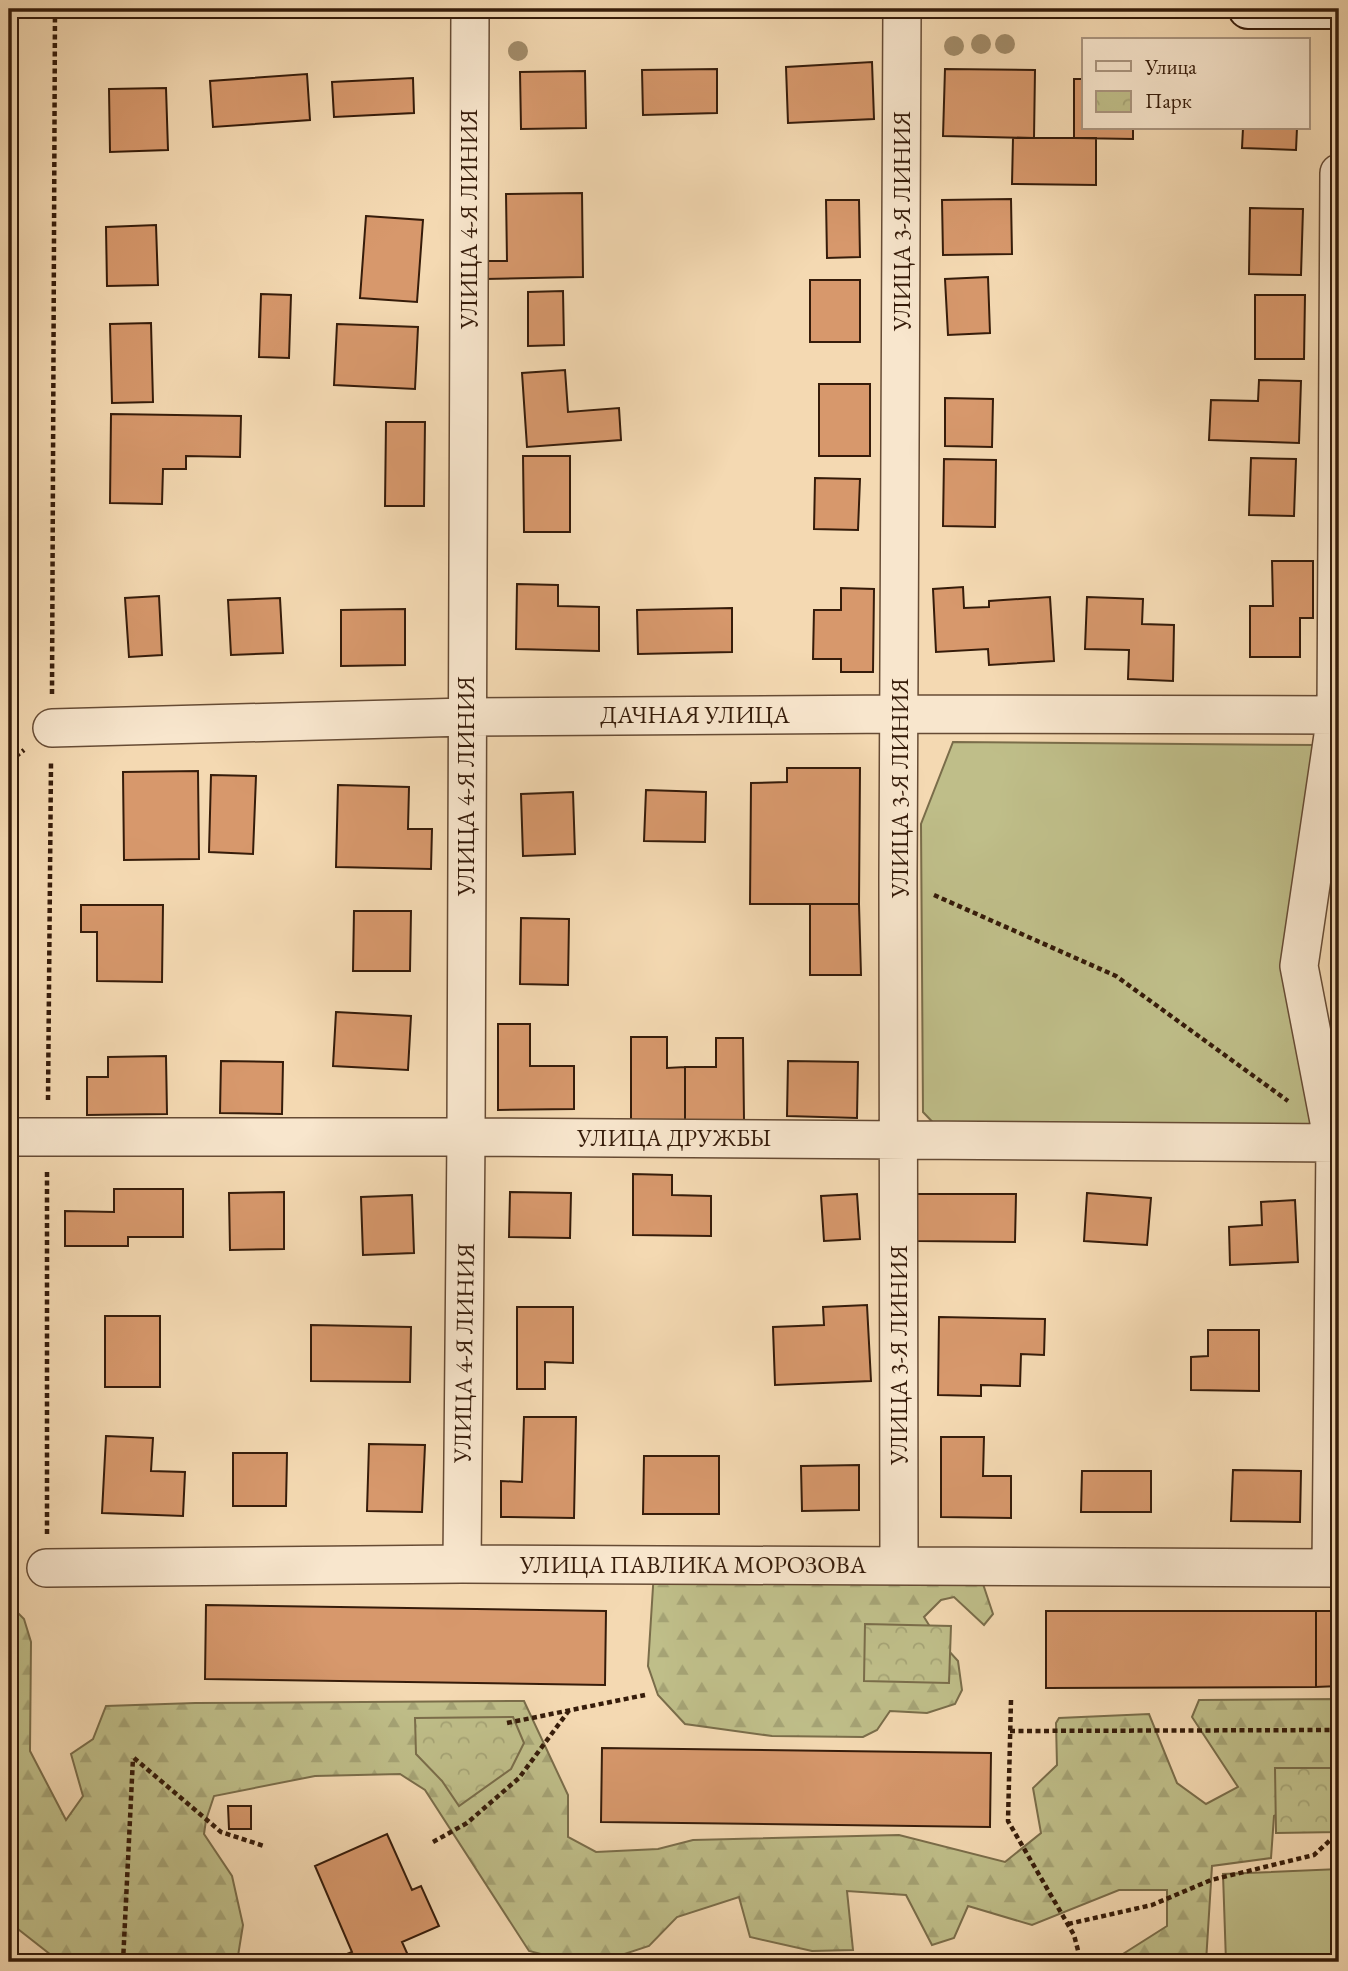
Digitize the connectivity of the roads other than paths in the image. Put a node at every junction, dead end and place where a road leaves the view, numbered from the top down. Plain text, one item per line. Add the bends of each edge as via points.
1 (470, 9) edge
2 (902, 9) edge
3 (1248, 9) edge
4 (1339, 9) edge
5 (1339, 173) edge
6 (901, 714) junction
7 (1338, 715) edge
8 (466, 717) junction
9 (52, 728) road end
10 (9, 1137) edge
11 (466, 1137) junction
12 (1335, 1139) edge
13 (900, 1140) junction
14 (462, 1564) junction
15 (899, 1566) junction
16 (1335, 1568) edge
17 (46, 1569) road end

1 - 8 street, УЛИЦА 4-Я ЛИНИЯ
2 - 6 street, УЛИЦА 3-Я ЛИНИЯ
3 - 4 street
5 - 7 street
6 - 7 street, ДАЧНАЯ УЛИЦА
6 - 8 street, ДАЧНАЯ УЛИЦА
6 - 13 street, УЛИЦА 3-Я ЛИНИЯ
7 - 12 street via 1299,966
8 - 9 street, ДАЧНАЯ УЛИЦА
8 - 11 street, УЛИЦА 4-Я ЛИНИЯ
10 - 11 street, УЛИЦА ДРУЖБЫ
11 - 13 street, УЛИЦА ДРУЖБЫ
11 - 14 street, УЛИЦА 4-Я ЛИНИЯ
12 - 13 street, УЛИЦА ДРУЖБЫ
12 - 16 street
13 - 15 street, УЛИЦА 3-Я ЛИНИЯ
14 - 15 street, УЛИЦА ПАВЛИКА МОРОЗОВА
14 - 17 street, УЛИЦА ПАВЛИКА МОРОЗОВА
15 - 16 street, УЛИЦА ПАВЛИКА МОРОЗОВА

